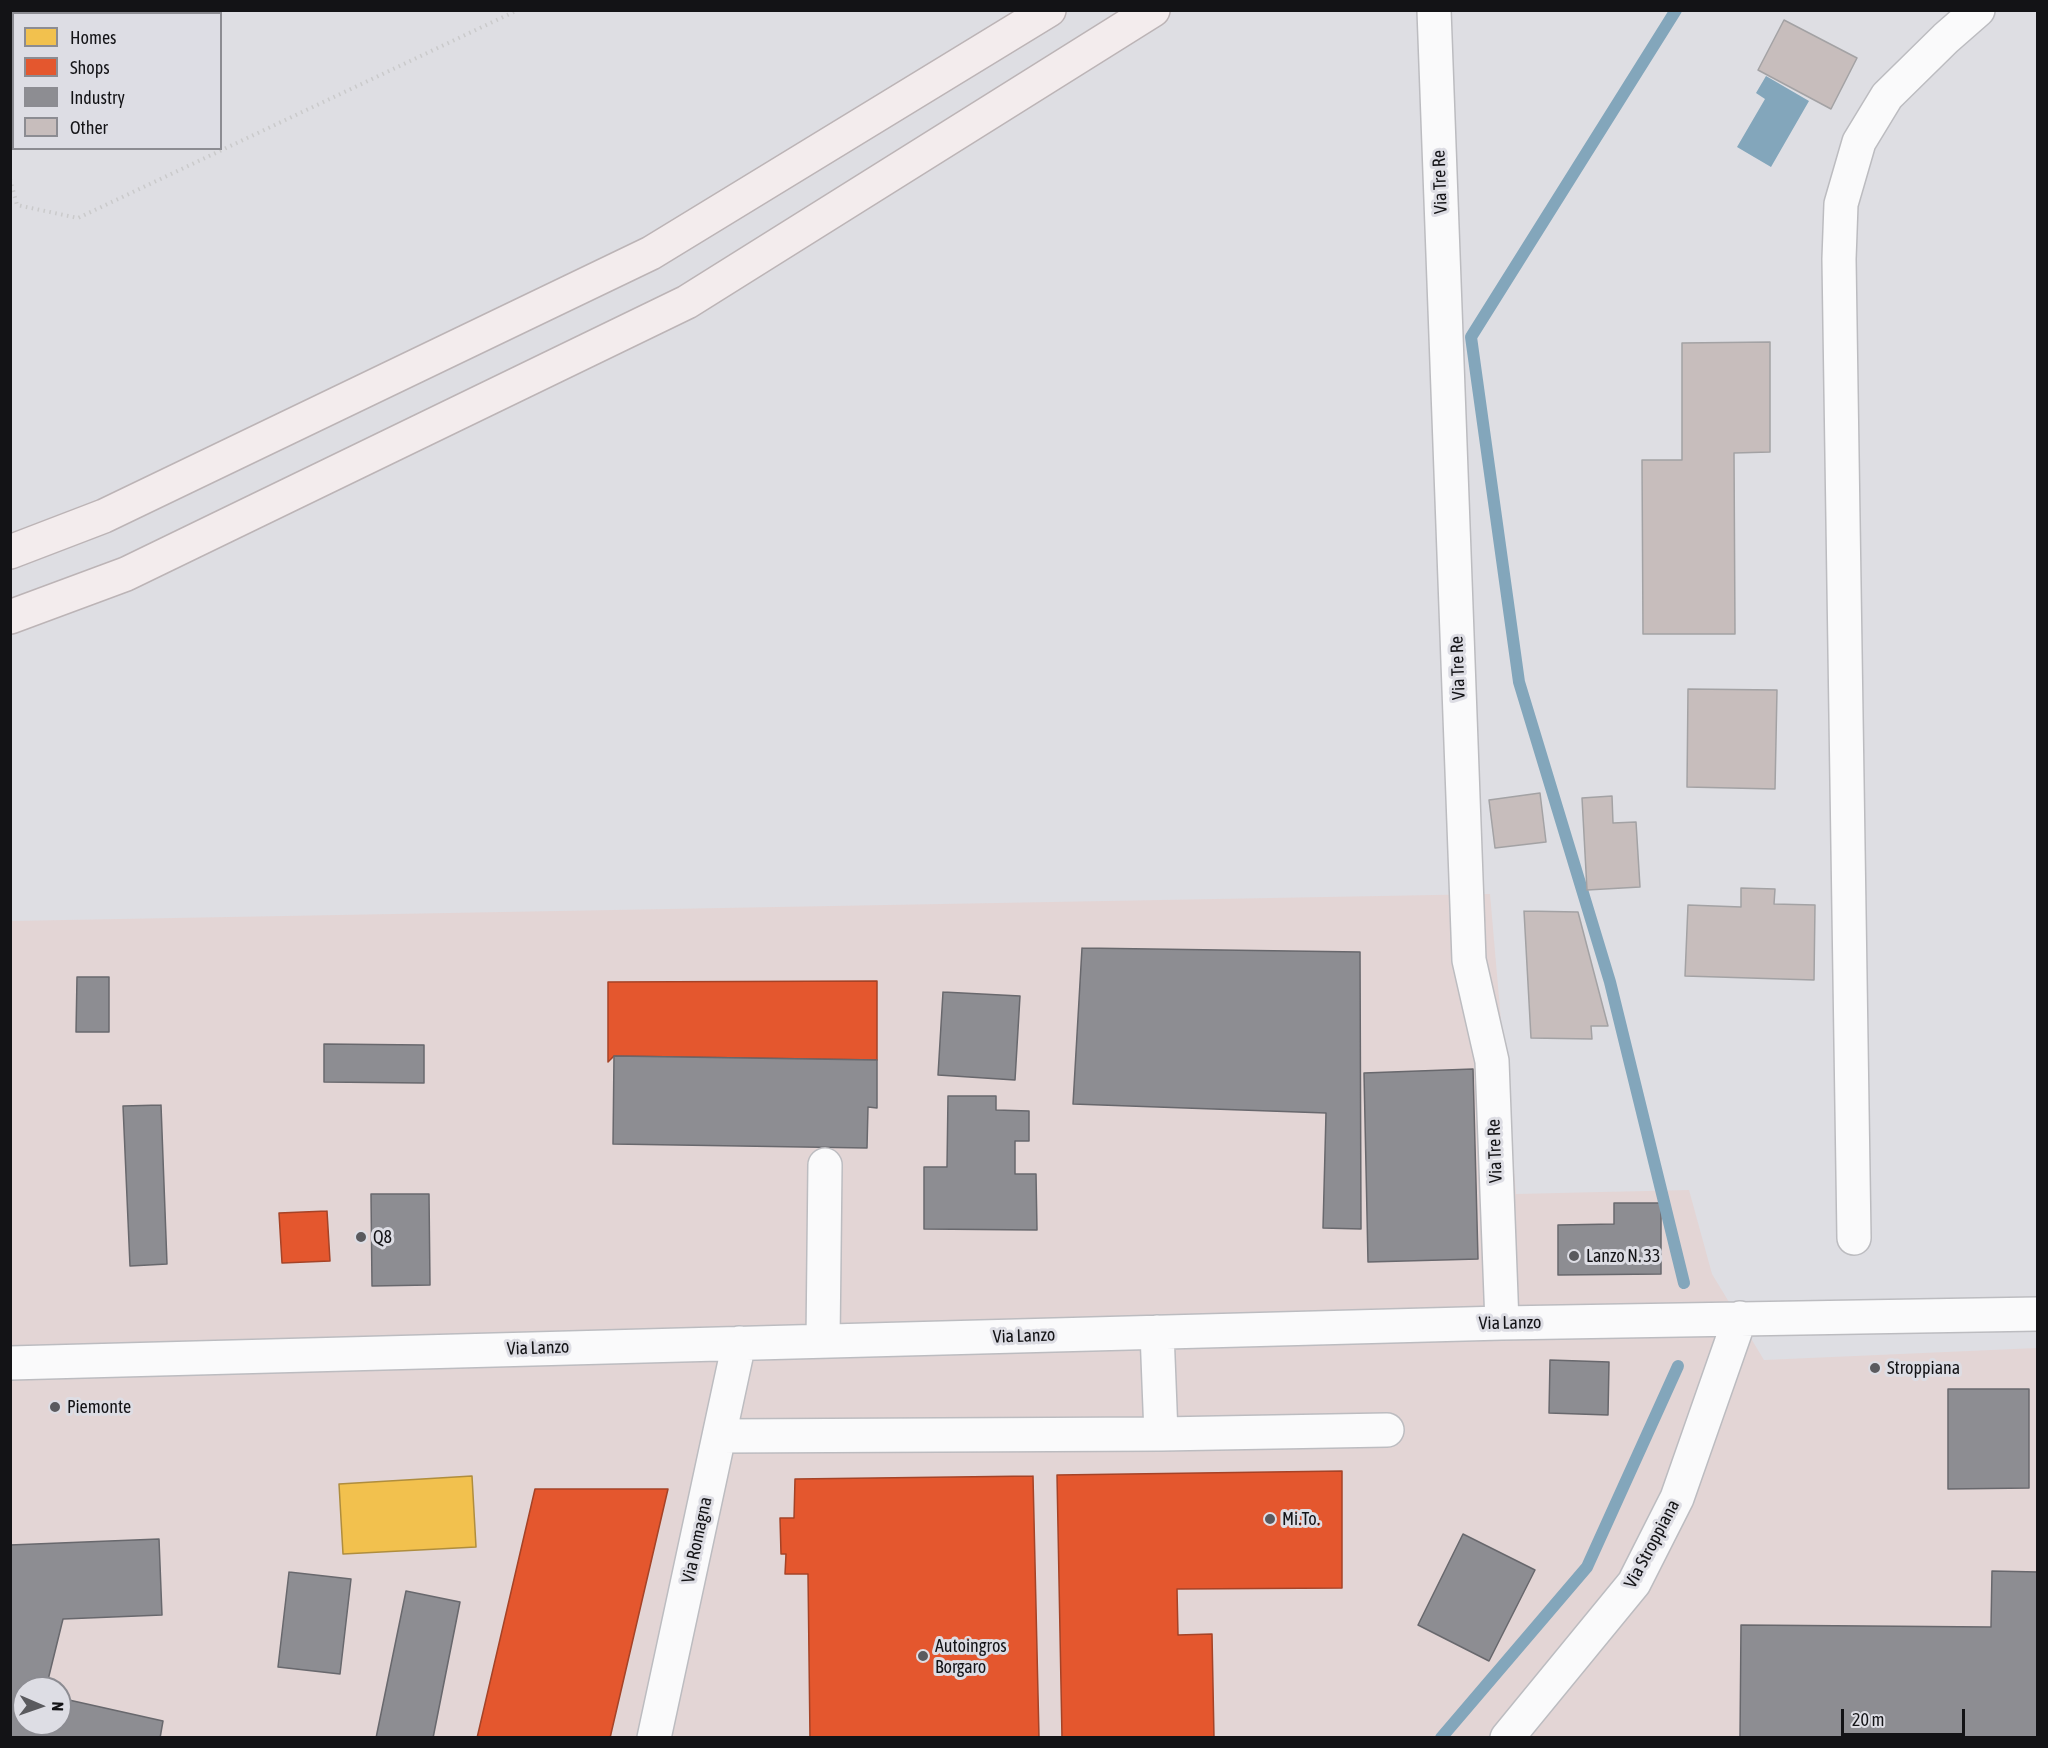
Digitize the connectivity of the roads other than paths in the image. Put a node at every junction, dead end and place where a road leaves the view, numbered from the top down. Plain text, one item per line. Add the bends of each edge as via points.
1 (1049, 10) edge
2 (1153, 10) edge
3 (1434, 10) edge
4 (1978, 10) edge
5 (10, 552) edge
6 (10, 617) edge
7 (825, 1165) dead end
8 (1854, 1238) dead end
9 (2037, 1314) edge
10 (1740, 1318) junction
11 (1502, 1323) junction
12 (1157, 1332) junction
13 (823, 1341) junction
14 (739, 1343) junction
15 (10, 1363) edge
16 (1387, 1430) dead end
17 (1161, 1434) junction
18 (719, 1436) junction
19 (654, 1737) edge
20 (1507, 1737) edge

1 - 5 highway via 651,253 104,516
2 - 6 highway via 687,302 126,574
3 - 11 street, Via Tre Re via 1469,960 1492,1061
4 - 8 street via 1887,96 1859,142 1841,204
7 - 13 street
9 - 10 street, Via Lanzo
10 - 11 street, Via Lanzo
10 - 20 street, Via Stroppiana via 1677,1498 1634,1583
11 - 12 street, Via Lanzo
12 - 13 street, Via Lanzo
12 - 17 street
13 - 14 street, Via Lanzo
14 - 15 street, Via Lanzo
14 - 18 street, Via Romagna
16 - 17 street
17 - 18 street
18 - 19 street, Via Romagna

